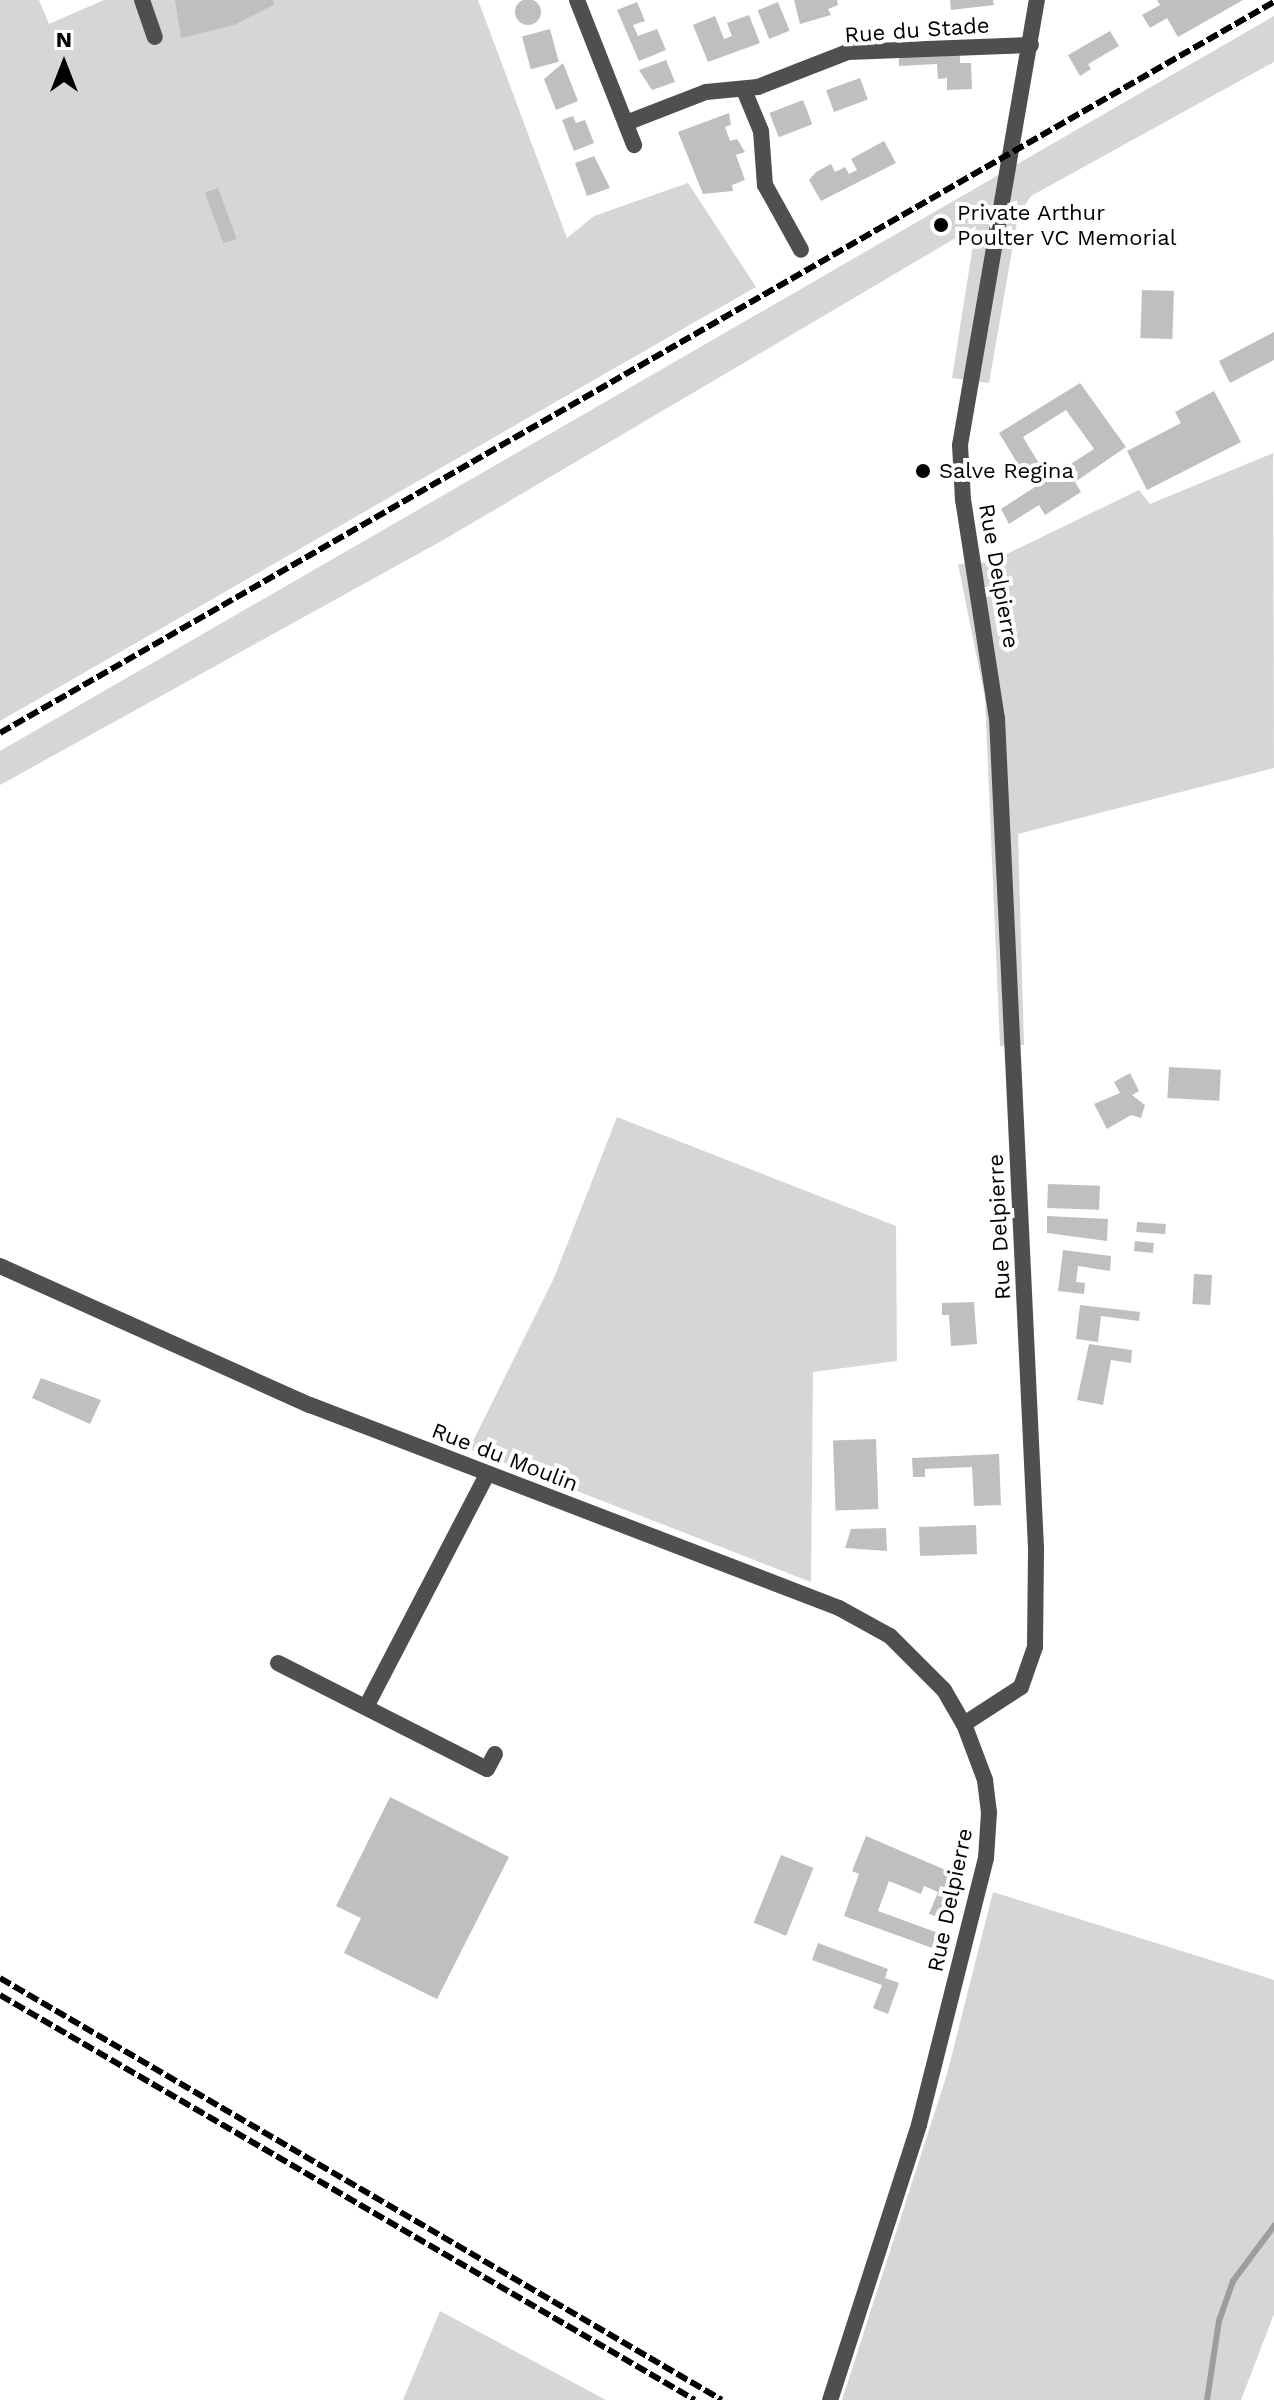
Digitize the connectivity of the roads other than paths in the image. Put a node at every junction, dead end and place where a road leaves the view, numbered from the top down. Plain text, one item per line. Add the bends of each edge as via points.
1 (142, 0) edge
2 (577, 0) edge
3 (1037, 0) edge
4 (155, 37) dead end
5 (1031, 45) junction
6 (744, 90) junction
7 (626, 123) junction
8 (634, 145) dead end
9 (801, 250) dead end
10 (0, 1266) edge
11 (487, 1475) junction
12 (278, 1663) dead end
13 (366, 1707) junction
14 (964, 1724) junction
15 (495, 1754) dead end
16 (830, 2400) edge

1 - 4 street
2 - 7 street
3 - 5 street, Rue Delpierre
5 - 6 street, Rue du Stade via 848,52
5 - 14 street, Rue Delpierre via 967,382 960,445 963,500 997,719 1036,1628 1033,1659 1021,1687
6 - 7 street, Rue du Stade via 711,91
6 - 9 street via 761,131 765,185
7 - 8 street
10 - 11 street, Rue du Moulin via 256,1383
11 - 13 street
11 - 14 street, Rue du Moulin via 871,1624 932,1675
12 - 13 street
13 - 15 street via 487,1769
14 - 16 street, Rue Delpierre via 988,1796 982,1877 923,2112

